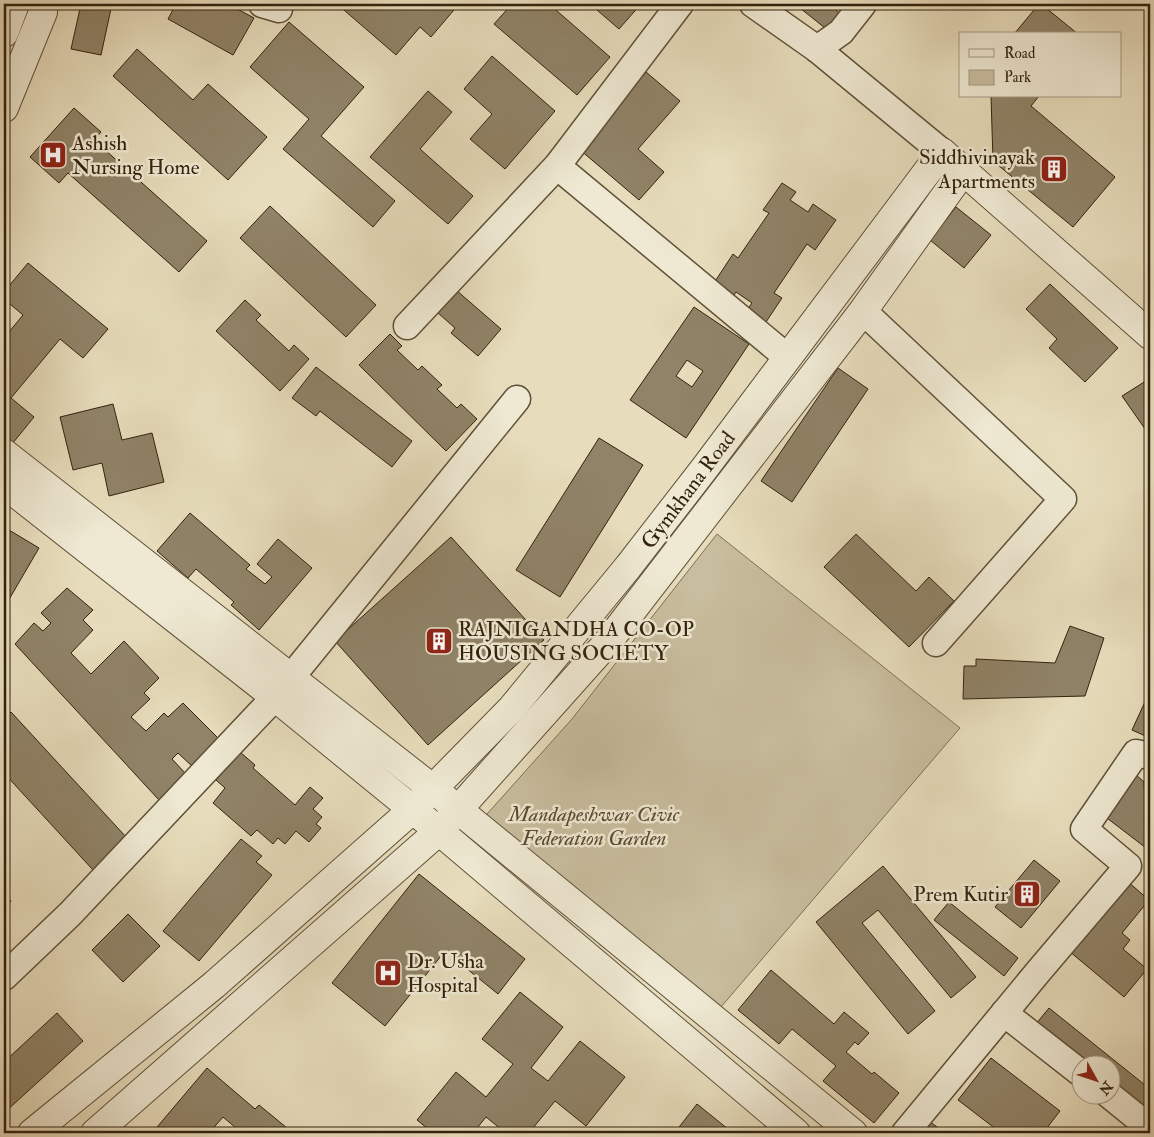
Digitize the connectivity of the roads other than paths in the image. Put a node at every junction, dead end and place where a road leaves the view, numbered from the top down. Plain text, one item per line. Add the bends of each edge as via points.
1 (15, 4) edge
2 (680, 4) edge
3 (753, 4) edge
4 (863, 4) edge
5 (36, 6) edge
6 (4, 33) edge
7 (817, 49) junction
8 (4, 108) edge
9 (942, 152) junction
10 (557, 166) junction
11 (964, 171) junction
12 (863, 312) junction
13 (407, 326) dead end
14 (1150, 335) edge
15 (787, 357) junction
16 (518, 399) dead end
17 (4, 453) edge
18 (4, 484) edge
19 (936, 642) dead end
20 (283, 687) junction
21 (1150, 756) edge
22 (433, 789) junction
23 (412, 810) junction
24 (458, 810) junction
25 (439, 831) junction
26 (4, 978) edge
27 (214, 985) junction
28 (236, 1010) junction
29 (1004, 1013) junction
30 (1072, 1066) edge
31 (1120, 1104) edge
32 (1150, 1128) edge
33 (32, 1133) edge
34 (95, 1133) edge
35 (796, 1133) edge
36 (853, 1133) edge
37 (905, 1133) edge

1 - 6 street
2 - 10 street
3 - 7 street
4 - 7 street via 841,32
5 - 8 street
7 - 9 street
9 - 11 street
9 - 15 street, Gymkhana Road
10 - 13 street
10 - 15 street
11 - 12 street, Gymkhana Road
11 - 14 street
12 - 19 street via 1063,500
12 - 24 street, Gymkhana Road via 607,643
15 - 22 street, Gymkhana Road via 628,567 512,708
16 - 20 street
17 - 20 street
18 - 20 street
20 - 22 street
20 - 23 street
20 - 26 street via 70,914
21 - 29 street via 1136,753 1084,829 1128,866
22 - 23 street, Gymkhana Road
22 - 24 street
23 - 25 street
23 - 27 street, Gymkhana Road
24 - 25 street, Gymkhana Road
24 - 36 street
25 - 28 street, Gymkhana Road
25 - 35 street
27 - 28 street
27 - 33 street, Gymkhana Road
28 - 34 street, Gymkhana Road
29 - 30 street
29 - 37 street
31 - 32 street

